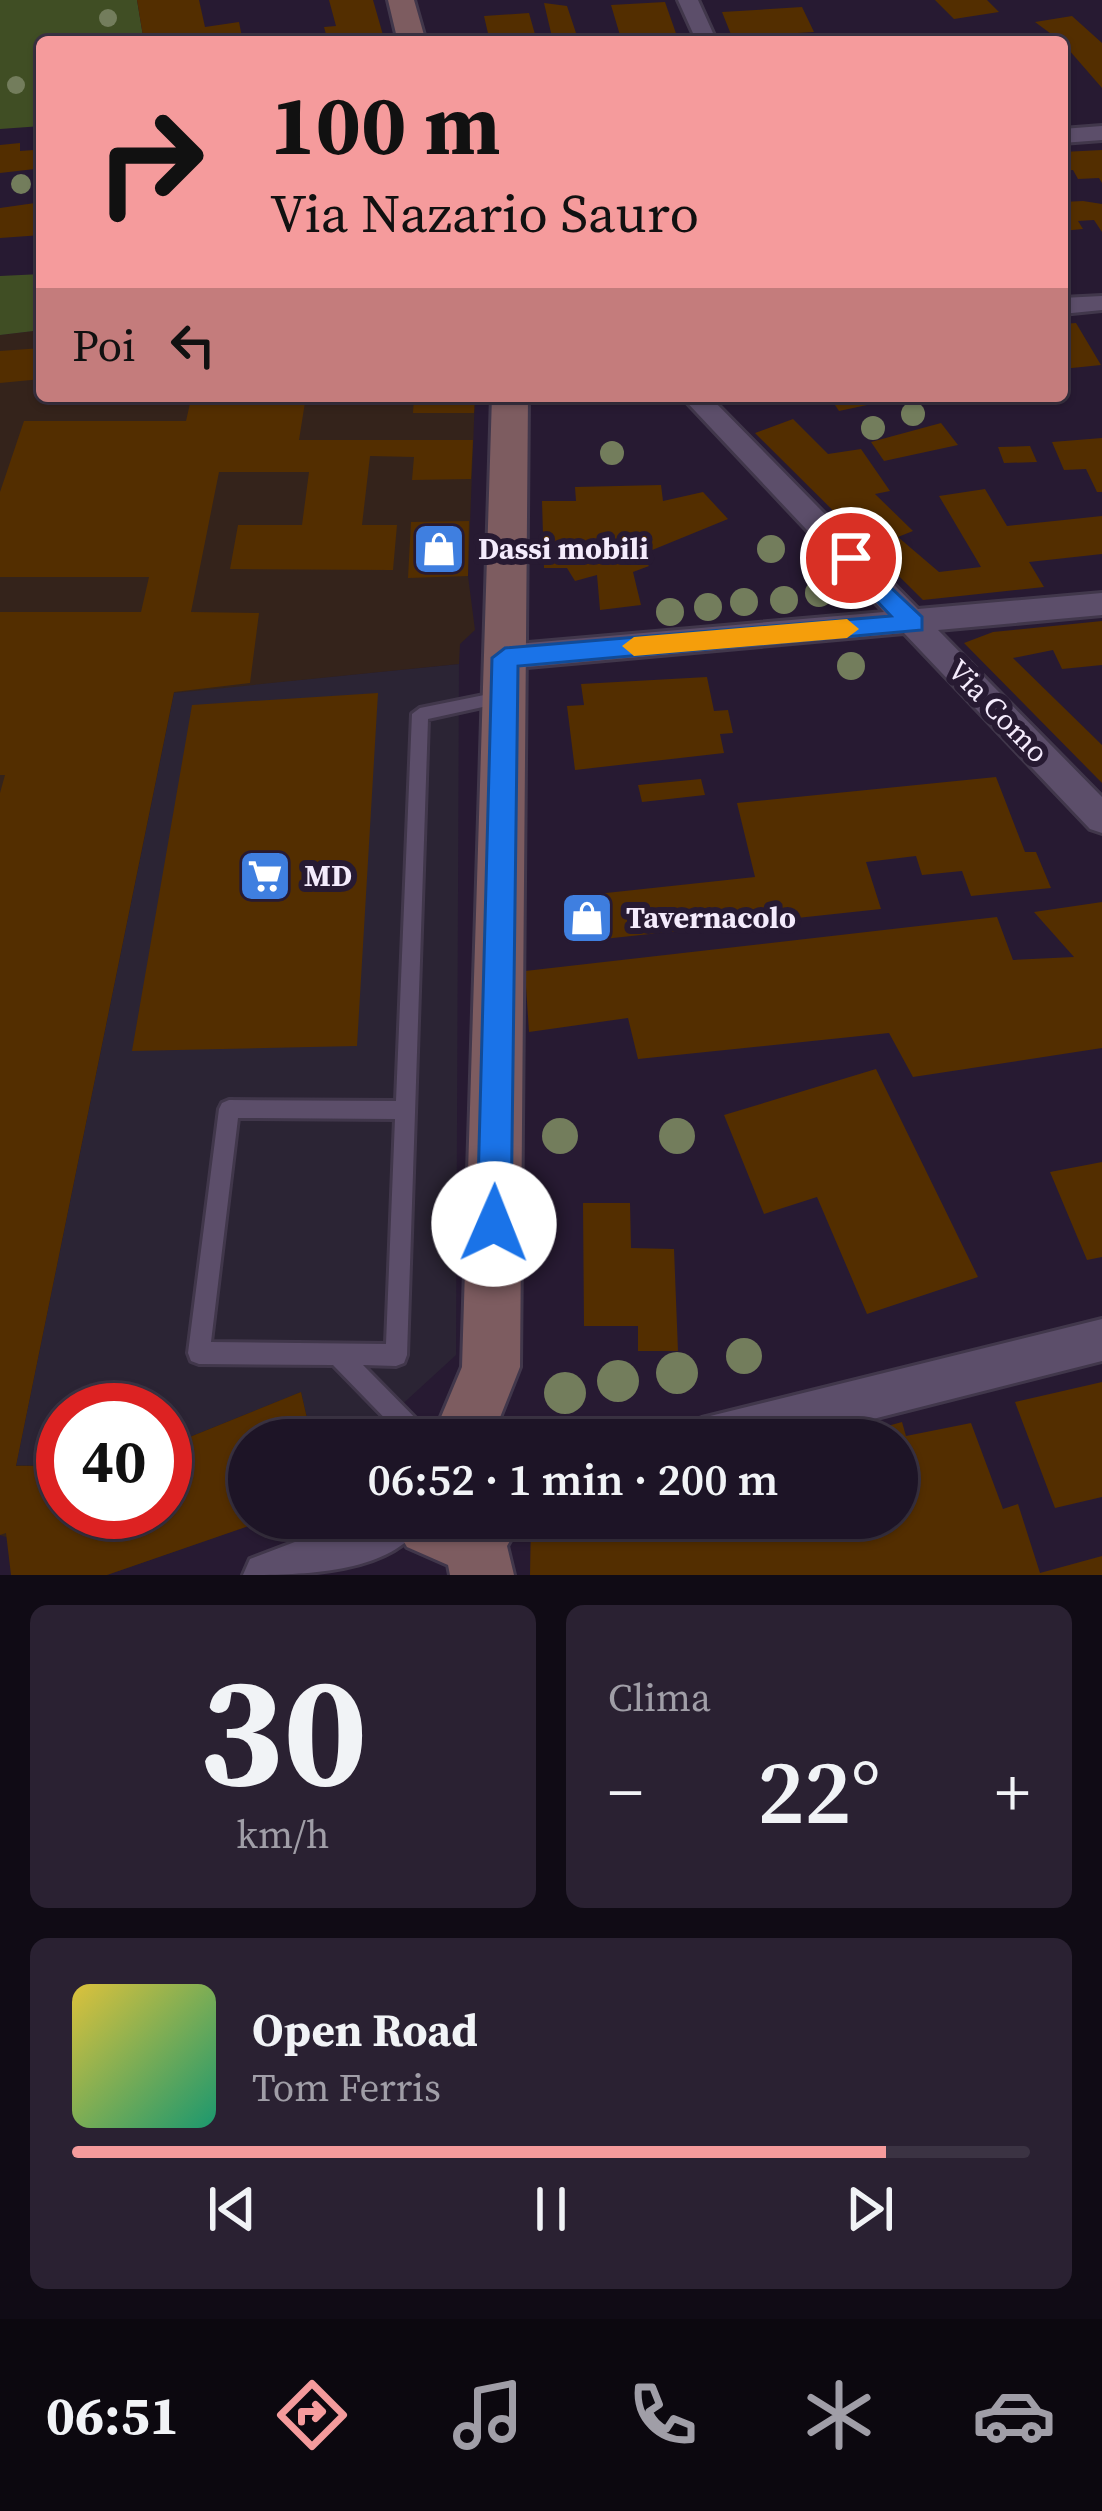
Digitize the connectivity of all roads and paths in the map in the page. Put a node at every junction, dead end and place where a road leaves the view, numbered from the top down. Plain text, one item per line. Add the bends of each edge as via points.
1 (400, 0) edge
2 (688, 0) edge
3 (410, 36) edge
4 (704, 36) edge
5 (1102, 134) edge
6 (1068, 136) edge
7 (1102, 303) edge
8 (1068, 306) edge
9 (510, 402) edge
10 (700, 402) edge
11 (1102, 604) edge
12 (914, 623) junction
13 (505, 677) junction
14 (1102, 818) edge
15 (406, 1110) junction
16 (1102, 1340) edge
17 (340, 1358) junction
18 (426, 1419) edge
19 (461, 1419) edge
20 (786, 1419) edge
21 (364, 1539) edge
22 (266, 1575) edge

1 - 3 street
2 - 4 street
5 - 6 street
7 - 8 street
9 - 13 street
10 - 12 street, Via Como
11 - 12 street
12 - 13 street
12 - 14 street, Via Como
13 - 15 lane via 420,714
13 - 19 street via 491,1367
15 - 17 lane via 396,1355
15 - 17 lane via 229,1109 199,1353
16 - 20 street
17 - 18 lane
21 - 22 street

